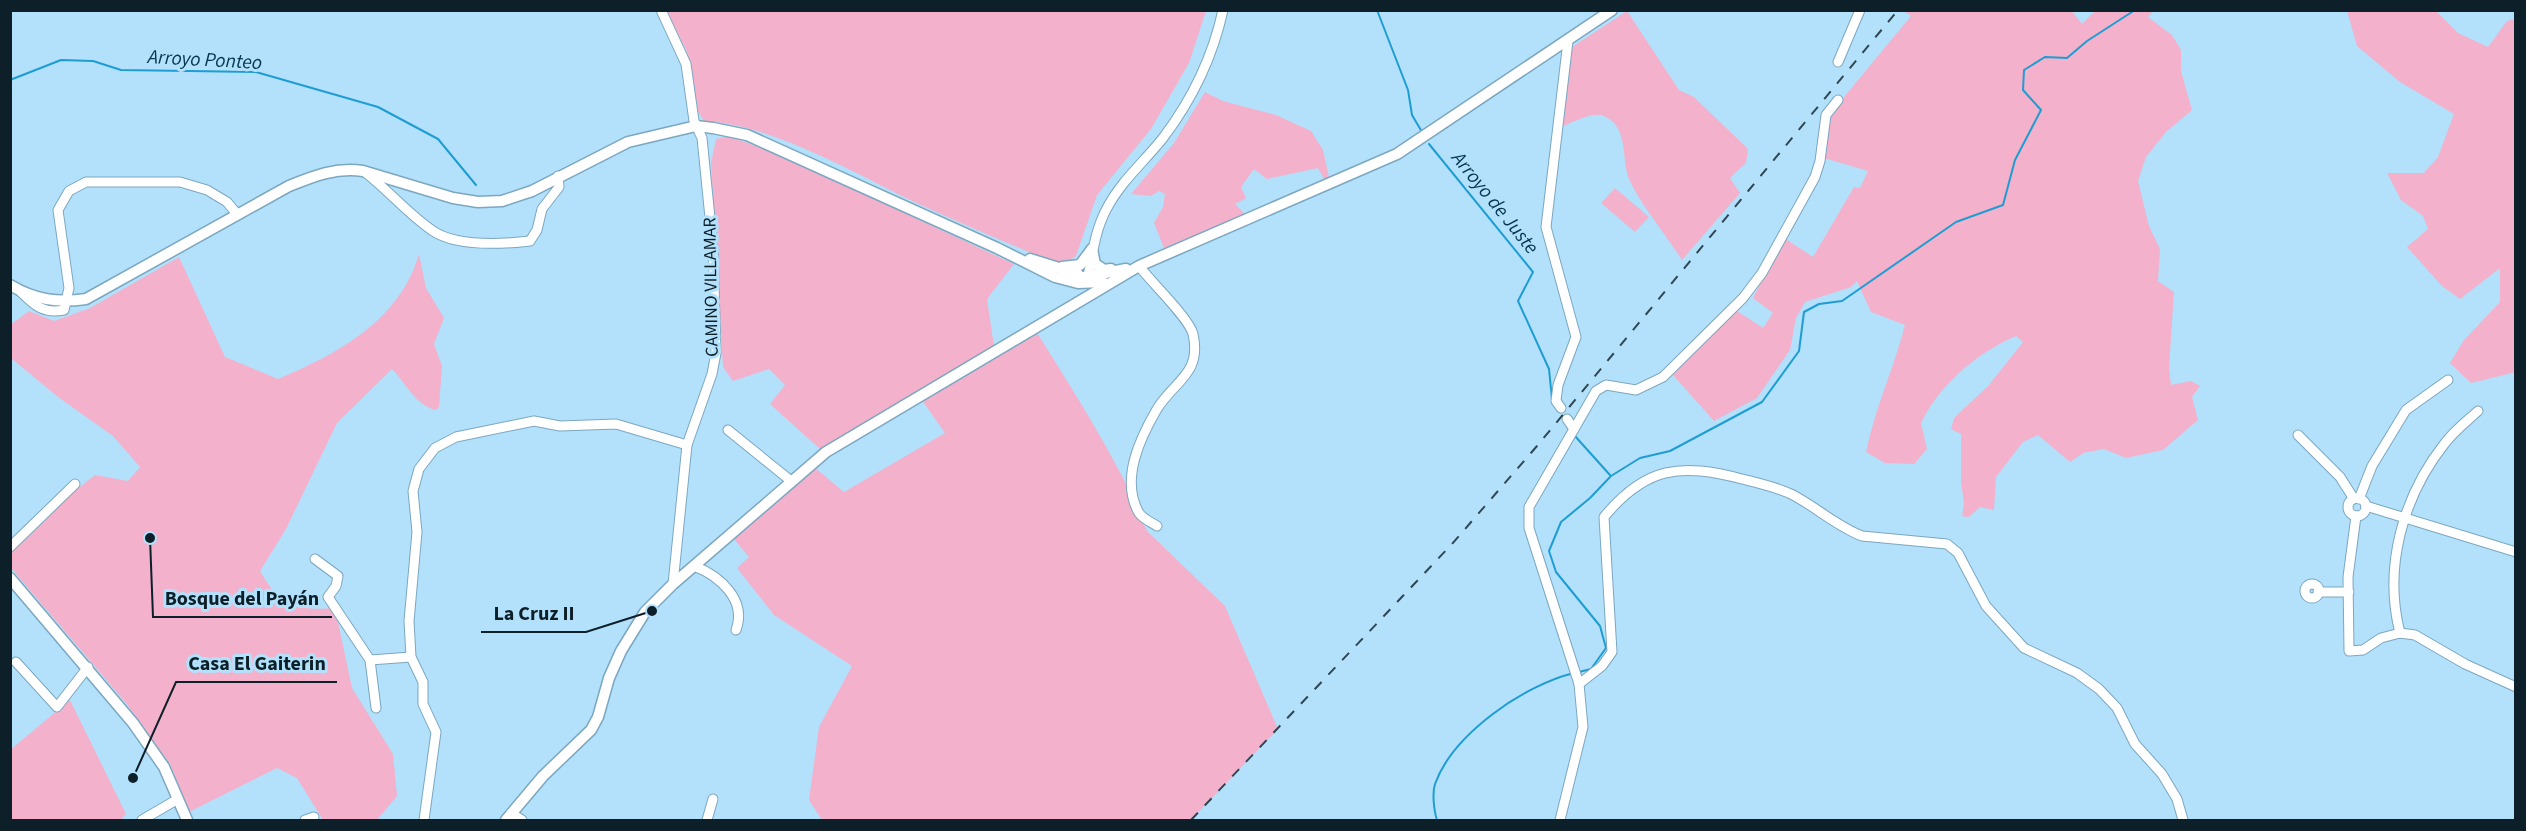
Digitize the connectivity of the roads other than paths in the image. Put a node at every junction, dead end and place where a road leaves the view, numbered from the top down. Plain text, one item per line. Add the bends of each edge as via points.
1 (661, 10) edge
2 (1223, 10) edge
3 (1612, 10) edge
4 (1860, 10) edge
5 (1568, 41) junction
6 (1838, 62) dead end
7 (1838, 100) dead end
8 (696, 126) junction
9 (363, 171) junction
10 (558, 176) junction
11 (237, 214) junction
12 (1092, 249) junction
13 (1138, 266) junction
14 (1048, 270) junction
15 (1118, 274) junction
16 (1087, 280) junction
17 (1068, 282) junction
18 (15, 288) edge
19 (65, 302) junction
20 (1073, 303) junction
21 (1060, 312) junction
22 (2448, 380) dead end
23 (1561, 408) dead end
24 (2478, 411) dead end
25 (1567, 419) dead end
26 (1574, 429) junction
27 (728, 430) dead end
28 (2298, 435) dead end
29 (687, 445) junction
30 (792, 481) junction
31 (75, 484) dead end
32 (2360, 501) junction
33 (2356, 516) junction
34 (2404, 517) junction
35 (1157, 526) dead end
36 (10, 547) edge
37 (2516, 552) edge
38 (315, 559) dead end
39 (694, 566) junction
40 (10, 578) edge
41 (673, 584) junction
42 (2318, 592) dead end
43 (2349, 592) junction
44 (736, 630) dead end
45 (2400, 633) junction
46 (411, 657) junction
47 (370, 660) junction
48 (16, 662) dead end
49 (88, 667) junction
50 (1578, 681) junction
51 (2516, 687) edge
52 (376, 708) dead end
53 (178, 799) junction
54 (713, 799) dead end
55 (509, 817) edge
56 (142, 820) edge
57 (187, 820) edge
58 (424, 820) edge
59 (522, 820) edge
60 (707, 820) edge
61 (1560, 820) edge
62 (2183, 820) edge

1 - 8 street, CAMINO VILLAMAR via 686,64
2 - 12 street via 1212,49 1186,103 1164,137 1110,202
3 - 5 street
4 - 6 street
5 - 13 street via 1397,154
5 - 23 street via 1546,227 1576,337 1558,386 1556,401
7 - 26 street via 1826,115 1815,177 1762,273 1743,298 1663,377 1636,390 1606,385 1596,391
8 - 10 street via 628,142
8 - 14 street via 747,135
8 - 29 street, CAMINO VILLAMAR via 702,138 713,248 716,353
9 - 10 street via 478,202 512,198
9 - 10 street via 434,232 494,244 530,242 542,209 559,187
9 - 11 street via 325,172
11 - 19 street via 102,292
11 - 19 street via 227,202 207,190 180,182 86,182 69,191 58,210 69,288
12 - 13 street via 1095,264 1104,270
12 - 14 street via 1080,265
12 - 16 street
13 - 15 street
13 - 35 street via 1189,326 1194,348 1189,371 1157,408 1130,477 1130,489 1140,514
14 - 16 street
14 - 17 street
15 - 16 street
15 - 20 street
16 - 17 street
16 - 20 street
17 - 21 street via 1070,299
18 - 19 street via 38,298
20 - 21 street
21 - 30 street via 826,452
22 - 32 street via 2406,410 2372,466
24 - 34 street via 2446,442 2418,482
25 - 26 street
26 - 50 street via 1529,507 1529,528
27 - 30 street
28 - 32 street
29 - 41 street, CAMINO VILLAMAR
29 - 46 street via 616,424 560,426 534,421 456,437 435,448 419,469 413,491 417,532 409,621
30 - 39 street
31 - 36 street
32 - 33 street via 2363,514
32 - 33 street via 2348,508
32 - 34 street
33 - 43 street
34 - 37 street
34 - 45 street via 2394,579
38 - 47 street via 338,576 327,597
39 - 41 street
39 - 44 street via 711,572 734,597 740,613
40 - 49 street
41 - 55 street via 632,631 609,678 591,730 543,776
42 - 43 street
43 - 45 street via 2349,651 2363,650 2381,638
45 - 51 street via 2415,635
46 - 47 street
46 - 58 street via 423,682 425,713 436,732
47 - 52 street
48 - 49 street via 57,707
49 - 53 street via 164,767
50 - 61 street via 1583,727
50 - 62 street via 1602,666 1612,652 1604,517 1634,487 1656,475 1690,469 1723,474 1789,493 1862,536 1947,544 1958,553 1986,606 2024,648 2078,673 2117,708 2135,744 2162,774 2177,799
53 - 56 street
53 - 57 street
54 - 60 street
55 - 59 street

